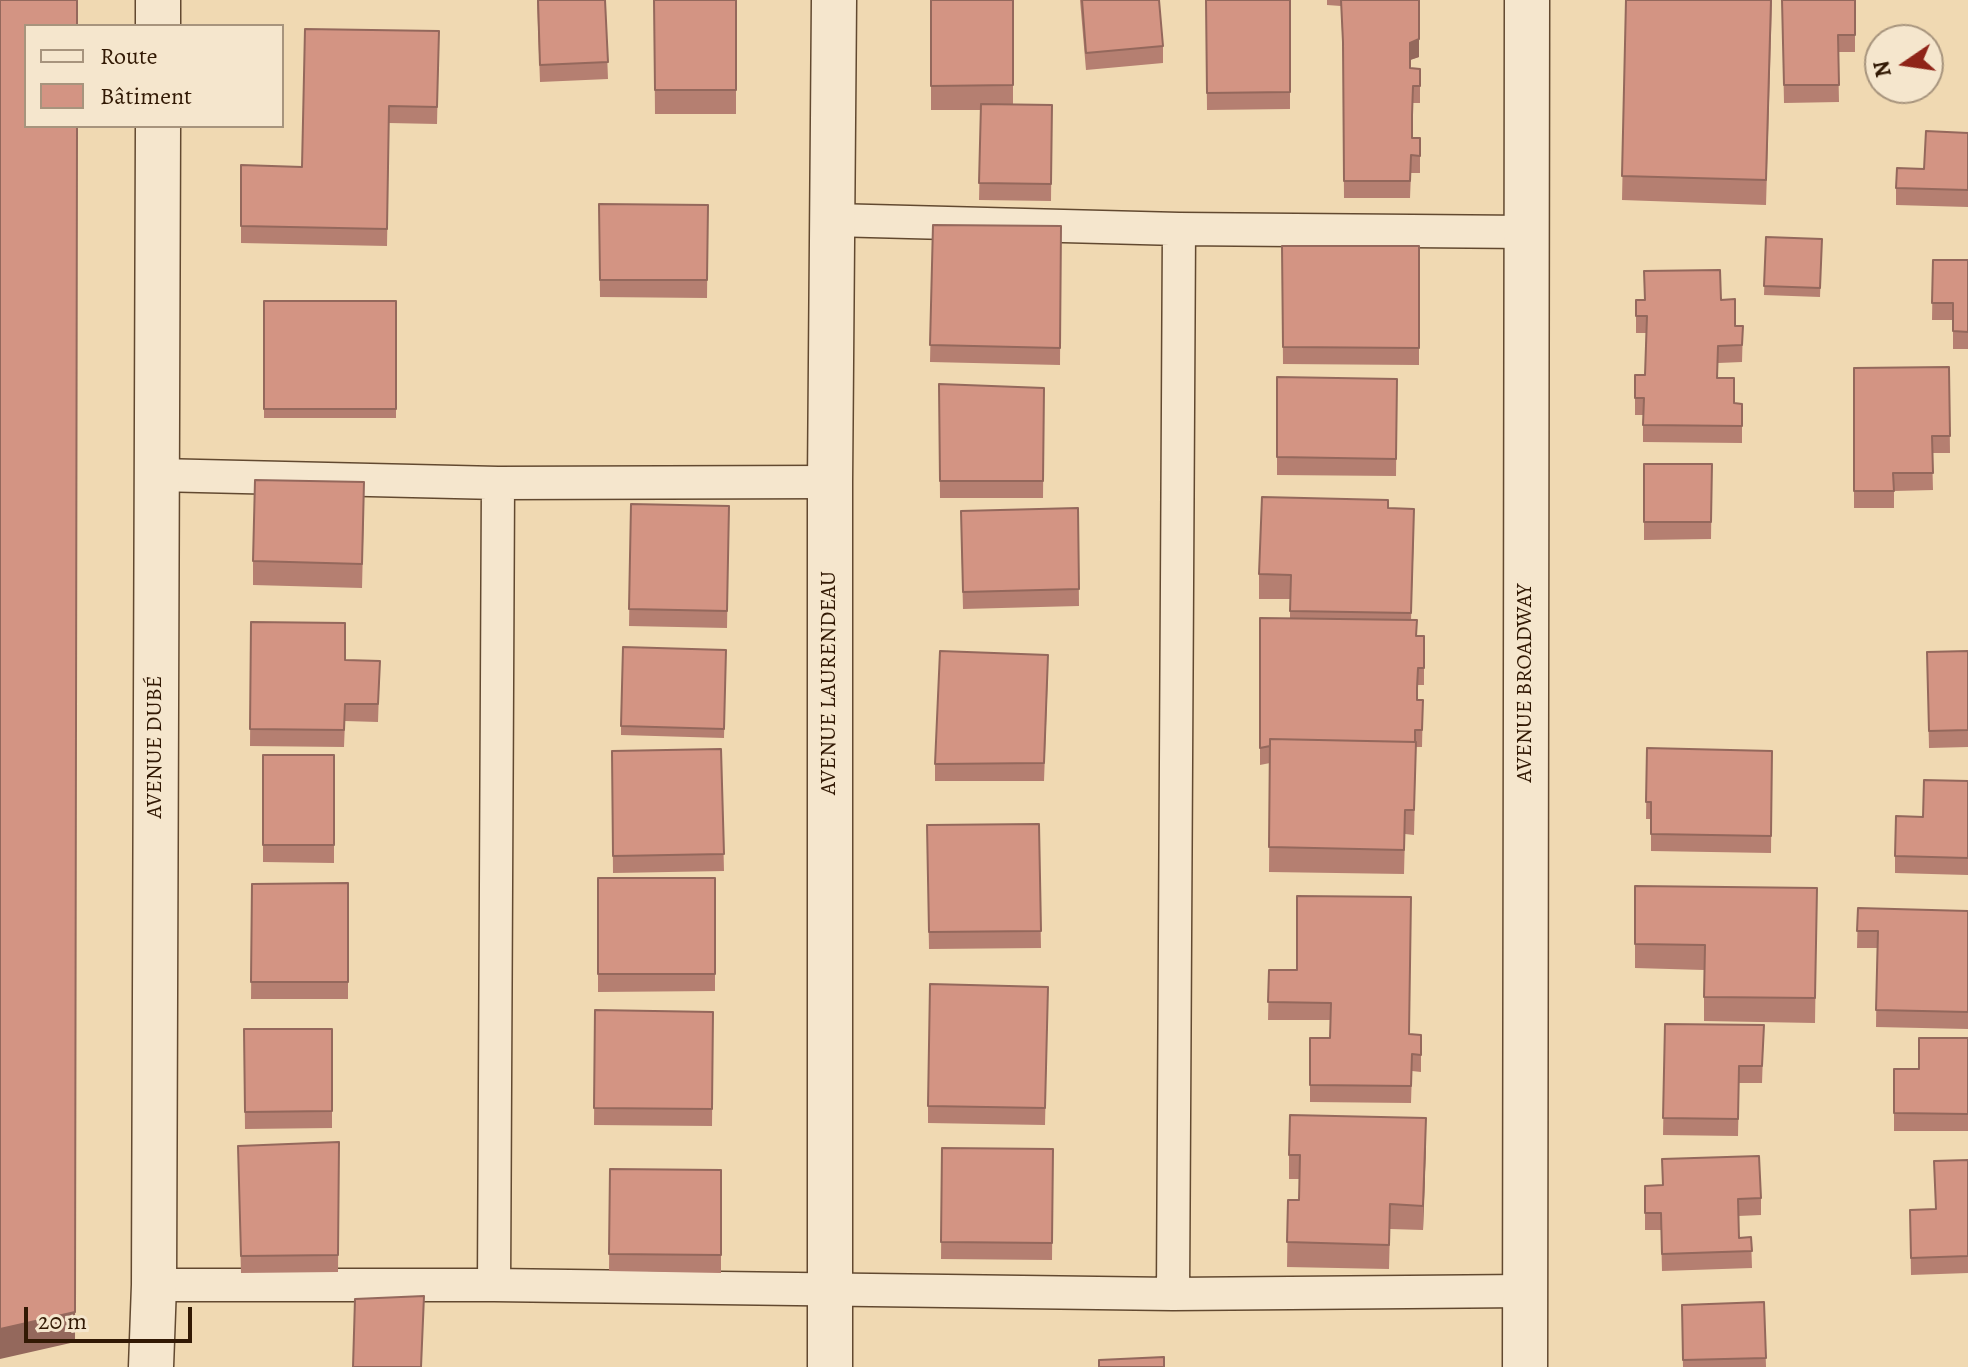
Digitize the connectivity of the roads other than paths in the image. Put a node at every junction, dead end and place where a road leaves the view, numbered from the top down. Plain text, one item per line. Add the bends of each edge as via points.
1 (158, 0) edge
2 (834, 0) edge
3 (1527, 0) edge
4 (158, 24) edge
5 (158, 128) edge
6 (832, 220) junction
7 (1179, 229) junction
8 (1527, 232) junction
9 (157, 475) junction
10 (830, 482) junction
11 (498, 483) junction
12 (154, 1285) junction
13 (494, 1285) junction
14 (831, 1289) junction
15 (1525, 1291) junction
16 (1173, 1294) junction
17 (151, 1367) edge
18 (830, 1367) edge
19 (1525, 1367) edge

1 - 4 street
2 - 6 street, AVENUE LAURENDEAU
3 - 8 street, AVENUE BROADWAY
5 - 9 street, AVENUE DUBÉ
6 - 7 lane
6 - 10 street, AVENUE LAURENDEAU
7 - 8 lane
7 - 16 lane
8 - 15 street, AVENUE BROADWAY
9 - 11 lane
9 - 12 street, AVENUE DUBÉ
10 - 11 lane
10 - 14 street, AVENUE LAURENDEAU
11 - 13 lane
12 - 13 lane
12 - 17 street, AVENUE DUBÉ
13 - 14 lane
14 - 16 lane
14 - 18 street, AVENUE LAURENDEAU
15 - 16 lane
15 - 19 street, AVENUE BROADWAY

